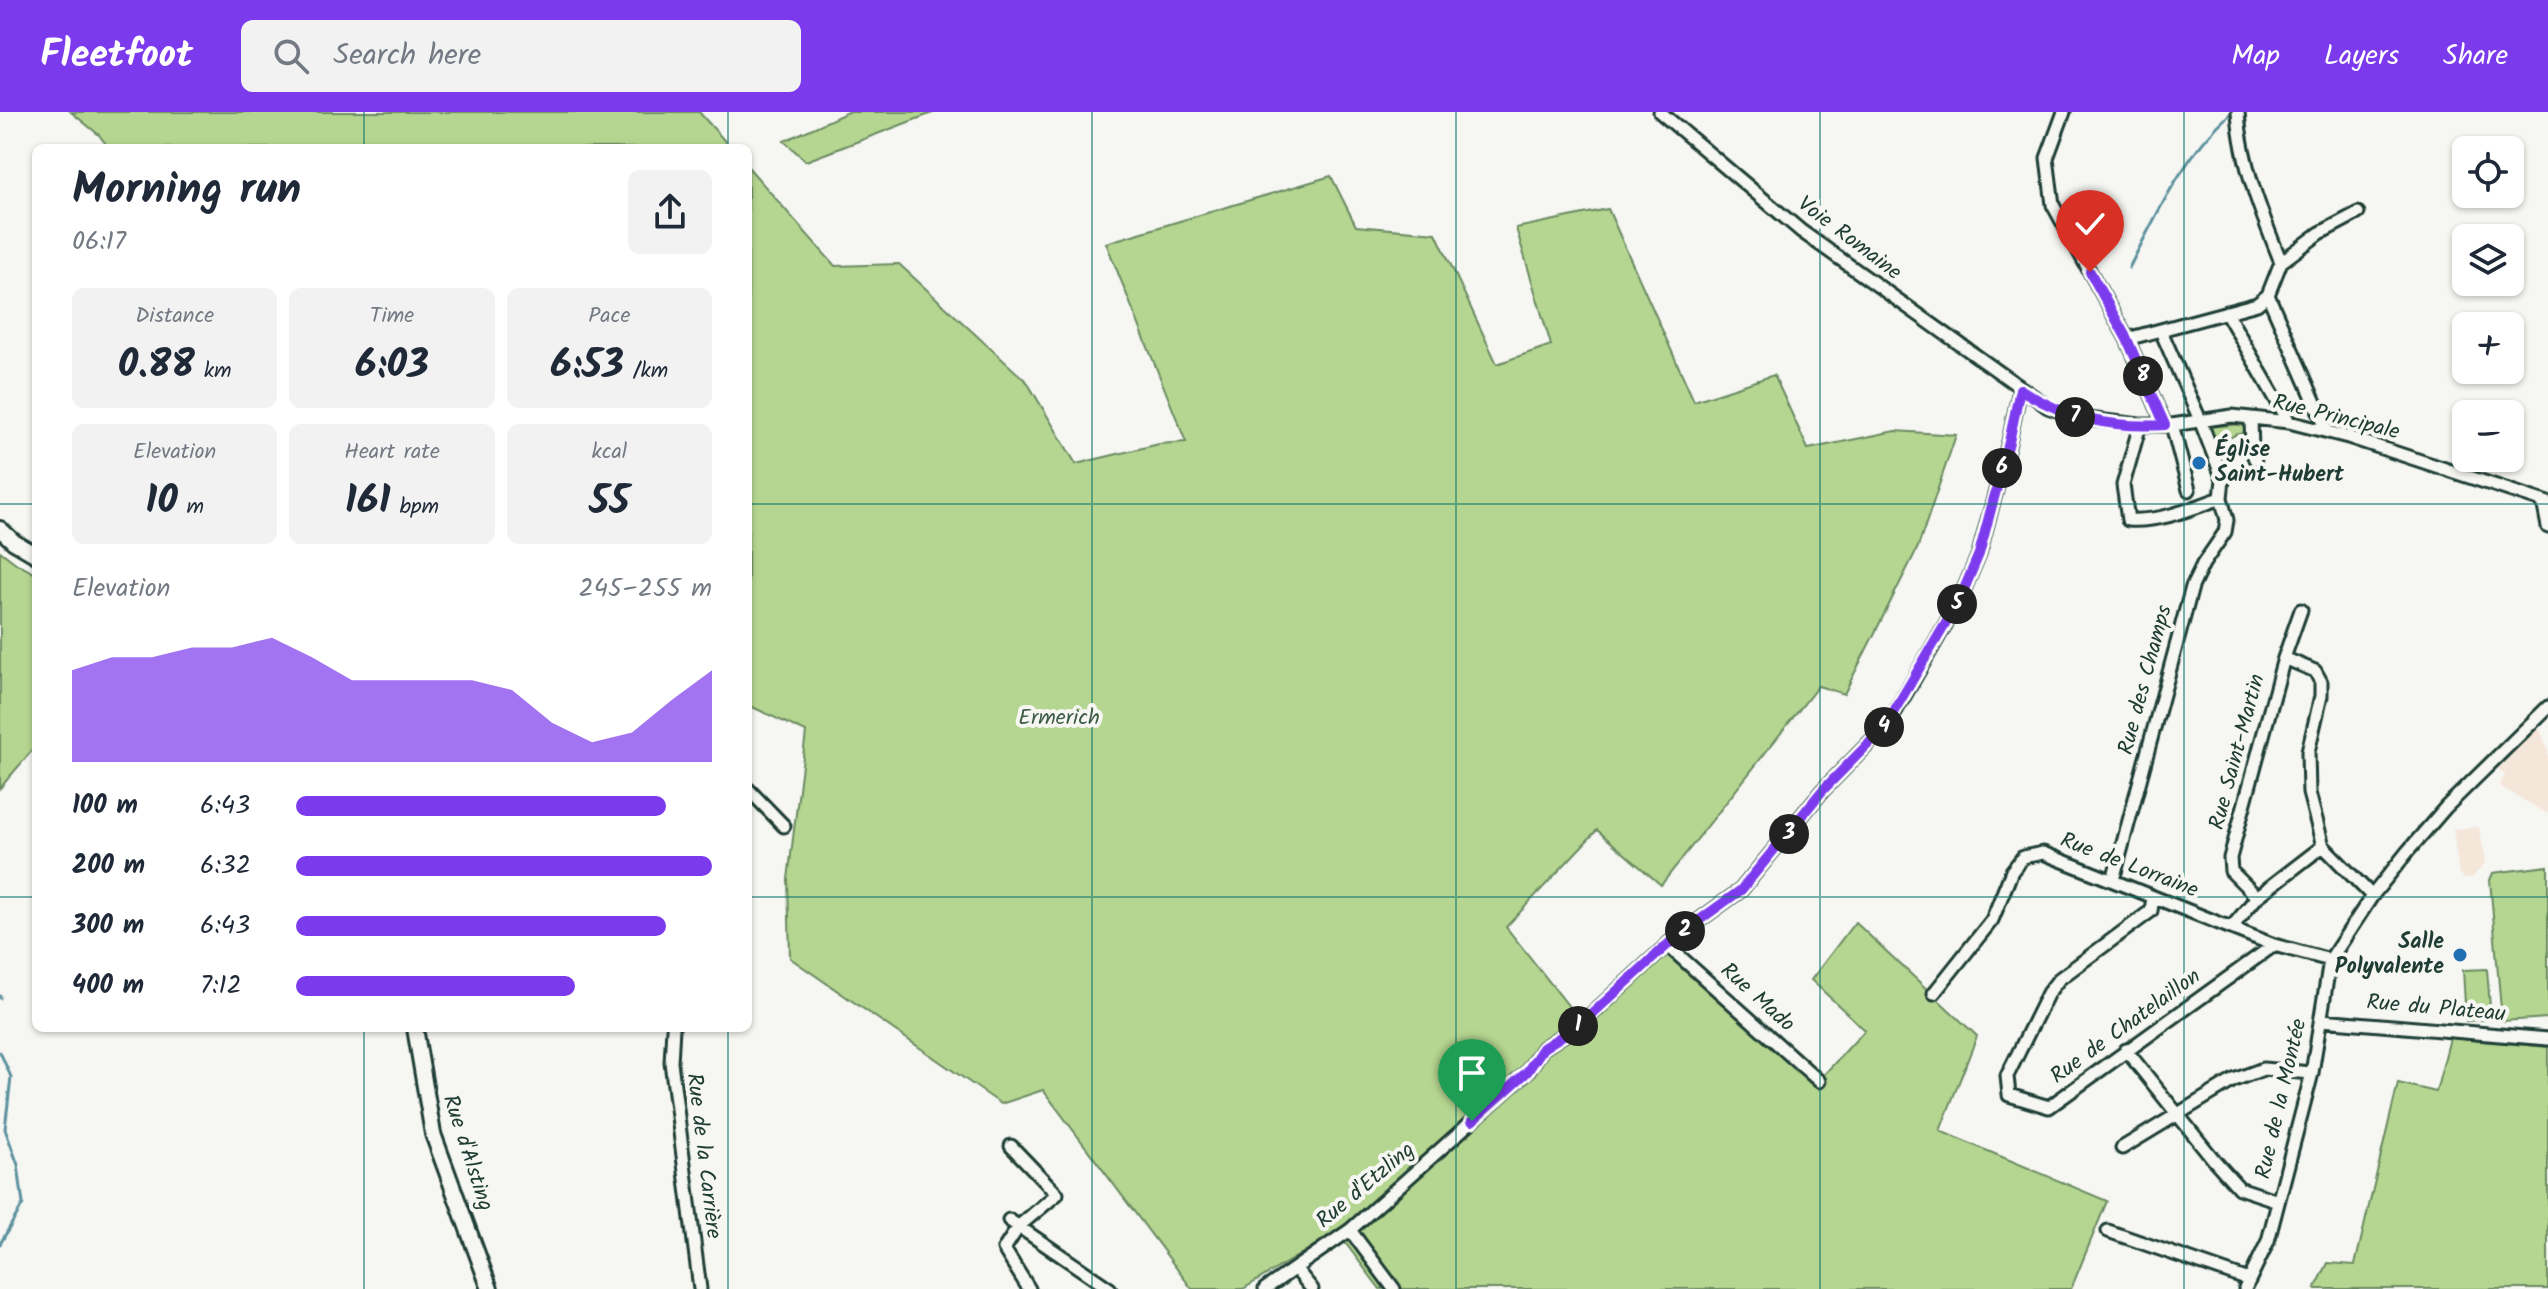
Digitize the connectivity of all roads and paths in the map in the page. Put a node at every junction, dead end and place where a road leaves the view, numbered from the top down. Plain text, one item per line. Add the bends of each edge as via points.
1 (1660, 112) edge
2 (2064, 112) edge
3 (2238, 112) edge
4 (2358, 213) dead end
5 (2281, 262) junction
6 (2268, 295) junction
7 (2226, 312) junction
8 (2161, 331) junction
9 (2127, 339) junction
10 (2020, 389) junction
11 (2251, 419) junction
12 (2200, 420) junction
13 (2289, 422) junction
14 (2140, 425) junction
15 (2168, 425) junction
16 (2328, 432) junction
17 (2255, 459) dead end
18 (2189, 490) dead end
19 (2221, 498) junction
20 (2545, 502) edge
21 (2548, 527) edge
22 (0, 529) edge
23 (32, 553) edge
24 (2301, 610) dead end
25 (2284, 658) junction
26 (2548, 707) edge
27 (752, 793) edge
28 (784, 826) dead end
29 (2323, 846) junction
30 (2113, 880) junction
31 (2372, 896) junction
32 (2153, 897) junction
33 (2257, 897) junction
34 (2232, 927) junction
35 (1667, 945) junction
36 (2274, 945) junction
37 (2330, 960) junction
38 (1934, 993) dead end
39 (2321, 1020) junction
40 (416, 1032) edge
41 (673, 1032) edge
42 (2548, 1039) edge
43 (2126, 1050) junction
44 (2312, 1073) junction
45 (1819, 1081) dead end
46 (2177, 1114) junction
47 (1011, 1146) dead end
48 (2122, 1148) dead end
49 (2278, 1201) junction
50 (1014, 1223) junction
51 (1350, 1230) junction
52 (2108, 1231) dead end
53 (1295, 1268) junction
54 (2247, 1284) edge
55 (490, 1289) edge
56 (700, 1289) edge
57 (1029, 1289) edge
58 (1110, 1289) edge
59 (1265, 1289) edge
60 (1312, 1289) edge
61 (1394, 1289) edge

1 - 10 street, Voie Romaine via 1801,231
2 - 9 street via 2047,158 2053,205
3 - 5 street via 2249,170
4 - 5 street
5 - 6 street
6 - 7 street via 2257,304
6 - 16 street
7 - 8 street
7 - 13 street
8 - 9 street
8 - 12 street, Rue des Champs
9 - 15 street
10 - 14 street, Rue Principale via 2079,418
10 - 35 street, Rue d'Etzling via 1979,554 1959,601 1884,728 1822,791 1741,890
11 - 12 street, Rue Principale
11 - 13 street, Rue Principale
11 - 17 street
12 - 15 street, Rue Principale
12 - 19 street, Rue des Champs via 2223,479
13 - 16 street, Rue Principale
14 - 15 street, Rue Principale
14 - 19 street via 2123,485 2128,520 2172,516
15 - 18 street
16 - 20 street, Rue Principale
19 - 30 street, Rue des Champs via 2225,532 2192,587
20 - 21 street
22 - 23 main road
24 - 25 street, Rue Saint-Martin
25 - 29 street via 2315,671 2321,682 2308,752 2309,793
25 - 33 street, Rue Saint-Martin via 2230,858 2231,871
26 - 31 street, Rue de la Montée via 2446,807
27 - 28 street
29 - 31 street
29 - 33 street
30 - 32 street, Rue de Lorraine
30 - 38 street, Rue de Lorraine via 2043,853 2023,857 1992,920
31 - 37 street, Rue de la Montée
32 - 34 street, Rue de Lorraine
32 - 43 street, Rue de Chatelaillon via 2151,911 2059,979 2048,993 2007,1076 2009,1095 2049,1107
33 - 34 street
34 - 36 street, Rue de Lorraine
35 - 45 street, Rue Mado
35 - 51 street, Rue d'Etzling via 1582,1023 1543,1048 1527,1072
36 - 37 street, Rue de Lorraine
36 - 43 street, Rue de Chatelaillon
37 - 39 street, Rue de la Montée
39 - 42 street, Rue du Plateau
39 - 44 street, Rue de la Montée
40 - 55 main road, Rue d'Alsting via 433,1134
41 - 56 street, Rue de la Carrière via 671,1062
43 - 46 street
44 - 46 street via 2263,1069
44 - 49 street, Rue de la Montée
46 - 48 street
46 - 49 street via 2239,1188
47 - 50 street via 1057,1194
49 - 54 street, Rue de la Montée via 2268,1241
50 - 57 street via 1004,1249
50 - 58 street
51 - 53 street, Rue d'Etzling
51 - 61 street
52 - 54 street
53 - 59 street, Rue d'Etzling
53 - 60 street

